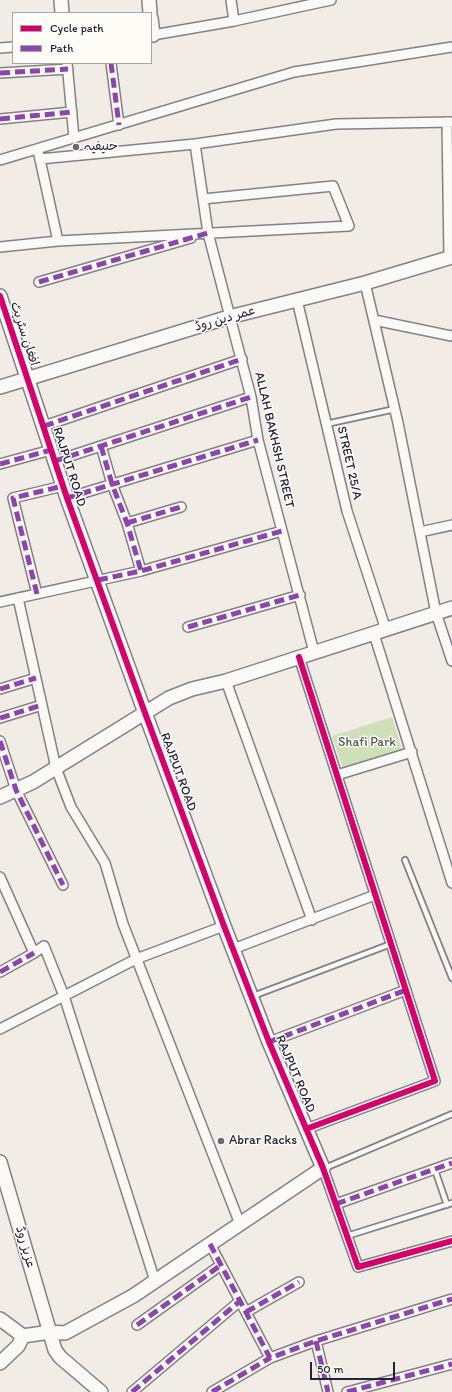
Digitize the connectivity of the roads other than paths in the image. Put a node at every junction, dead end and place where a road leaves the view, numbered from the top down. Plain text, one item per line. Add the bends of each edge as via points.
1 (60, 0) edge
2 (149, 0) edge
3 (231, 0) edge
4 (331, 0) edge
5 (62, 12) edge
6 (150, 12) edge
7 (234, 21) junction
8 (152, 35) edge
9 (452, 46) edge
10 (12, 47) edge
11 (0, 48) edge
12 (111, 64) edge
13 (68, 66) edge
14 (0, 73) edge
15 (72, 112) junction
16 (0, 119) edge
17 (449, 122) edge
18 (119, 125) junction
19 (74, 138) junction
20 (195, 144) junction
21 (38, 149) junction
22 (40, 159) junction
23 (0, 160) edge
24 (203, 199) junction
25 (208, 233) junction
26 (58, 241) junction
27 (0, 247) edge
28 (450, 258) edge
29 (39, 282) dead end
30 (365, 283) junction
31 (0, 296) edge
32 (297, 300) junction
33 (229, 318) junction
34 (4, 320) edge
35 (374, 320) junction
36 (452, 336) edge
37 (242, 359) junction
38 (26, 378) junction
39 (0, 387) edge
40 (251, 397) junction
41 (395, 409) junction
42 (326, 424) junction
43 (44, 426) junction
44 (258, 440) junction
45 (101, 446) junction
46 (53, 455) junction
47 (0, 464) edge
48 (112, 484) junction
49 (63, 486) junction
50 (67, 498) junction
51 (181, 507) dead end
52 (127, 524) junction
53 (452, 525) edge
54 (282, 531) junction
55 (420, 532) junction
56 (141, 571) junction
57 (98, 580) junction
58 (37, 594) junction
59 (300, 595) junction
60 (18, 598) junction
61 (0, 602) edge
62 (452, 608) edge
63 (436, 613) junction
64 (188, 627) dead end
65 (380, 632) junction
66 (314, 652) junction
67 (299, 657) junction
68 (452, 661) edge
69 (36, 678) junction
70 (226, 681) junction
71 (0, 689) edge
72 (42, 705) junction
73 (145, 713) junction
74 (0, 718) edge
75 (0, 741) edge
76 (412, 752) junction
77 (56, 768) junction
78 (337, 775) junction
79 (16, 790) junction
80 (0, 797) edge
81 (405, 860) dead end
82 (0, 876) edge
83 (452, 883) edge
84 (63, 885) dead end
85 (376, 895) junction
86 (312, 920) junction
87 (224, 926) junction
88 (391, 944) junction
89 (233, 949) junction
90 (34, 953) junction
91 (136, 959) junction
92 (0, 972) edge
93 (452, 978) edge
94 (406, 990) junction
95 (64, 996) junction
96 (253, 996) junction
97 (0, 1029) edge
98 (269, 1042) junction
99 (452, 1114) edge
100 (306, 1129) junction
101 (452, 1163) edge
102 (323, 1168) junction
103 (1, 1169) edge
104 (435, 1170) junction
105 (336, 1204) junction
106 (449, 1204) edge
107 (240, 1224) junction
108 (347, 1236) junction
109 (452, 1241) edge
110 (210, 1244) junction
111 (221, 1265) junction
112 (155, 1281) junction
113 (299, 1282) dead end
114 (452, 1300) edge
115 (240, 1302) junction
116 (246, 1312) junction
117 (0, 1319) edge
118 (137, 1325) dead end
119 (50, 1332) junction
120 (23, 1336) junction
121 (316, 1341) junction
122 (270, 1358) junction
123 (0, 1363) edge
124 (452, 1364) edge
125 (101, 1392) edge
126 (132, 1392) edge
127 (212, 1392) edge
128 (328, 1392) edge
129 (347, 1392) edge

1 - 5 street
2 - 6 street
3 - 7 street
4 - 7 street
7 - 8 street
9 - 18 street via 294,72
10 - 11 street
12 - 18 street
13 - 14 street
13 - 15 street
15 - 16 street
15 - 19 street
17 - 20 street via 336,124
17 - 28 street
18 - 19 street
19 - 21 street
20 - 22 street
20 - 24 street, ALLAH BAKHSH STREET
21 - 22 street
21 - 23 street
22 - 26 street
24 - 25 street, ALLAH BAKHSH STREET
24 - 25 street via 333,186 349,226
25 - 26 street
25 - 29 street
25 - 33 street, ALLAH BAKHSH STREET
26 - 27 street
28 - 30 street, عمر دین روڈ
30 - 32 street, عمر دین روڈ
30 - 35 street
31 - 34 street, افغان سٹریٹ
32 - 33 street, عمر دین روڈ
32 - 42 street, STREET 25/A
33 - 37 street, ALLAH BAKHSH STREET
33 - 38 street, عمر دین روڈ
34 - 38 street, افغان سٹریٹ
35 - 36 street
35 - 41 street
37 - 40 street, ALLAH BAKHSH STREET
37 - 43 street
38 - 39 street, عمر دین روڈ
38 - 43 street, RAJPUT ROAD
40 - 44 street, ALLAH BAKHSH STREET
40 - 45 street
41 - 42 lane
41 - 55 street
42 - 65 street, STREET 25/A
43 - 46 street, RAJPUT ROAD
44 - 48 street
44 - 54 street, ALLAH BAKHSH STREET
45 - 46 street
45 - 48 street
46 - 47 street
46 - 49 street, RAJPUT ROAD
48 - 50 street
48 - 52 street
49 - 50 street, RAJPUT ROAD
49 - 58 street via 13,498
50 - 57 street, RAJPUT ROAD
51 - 52 street
52 - 56 street
53 - 55 street
54 - 56 street
54 - 59 street, ALLAH BAKHSH STREET
55 - 63 street
56 - 57 street
57 - 58 street
57 - 73 street, RAJPUT ROAD
58 - 60 street
59 - 64 street
59 - 66 street, ALLAH BAKHSH STREET
60 - 61 street
60 - 69 street
62 - 63 street
63 - 65 street
63 - 68 street
65 - 66 street
65 - 76 street, STREET 25/A
66 - 67 street
67 - 70 street
67 - 78 street
69 - 71 street
69 - 72 street
70 - 73 street via 192,689 169,698
70 - 86 street
72 - 74 street
72 - 77 street
73 - 77 street
73 - 87 street, RAJPUT ROAD
75 - 79 street
76 - 78 street
76 - 83 street, STREET 25/A
77 - 79 street
77 - 91 street via 71,807 105,863
78 - 85 street
79 - 80 street
79 - 84 street
81 - 93 lane
82 - 90 street
85 - 86 street
85 - 88 street
86 - 89 street
87 - 89 street, RAJPUT ROAD
87 - 91 street
88 - 94 street
88 - 96 lane
89 - 96 street, RAJPUT ROAD
90 - 92 street
90 - 95 street via 44,946
91 - 95 street
91 - 107 street
94 - 98 street
94 - 100 street via 435,1081
95 - 97 street
95 - 112 street
96 - 98 street, RAJPUT ROAD
98 - 100 street, RAJPUT ROAD
99 - 102 lane
100 - 102 street, RAJPUT ROAD
101 - 104 street
102 - 105 street
102 - 107 street
103 - 119 street, عزیز روڈ
104 - 105 street
104 - 106 lane
105 - 108 street
106 - 108 lane
107 - 110 street
108 - 109 street via 358,1267
110 - 111 street
110 - 112 street
111 - 115 street
111 - 118 street
112 - 119 street via 133,1296 65,1332
113 - 116 street
114 - 121 street
115 - 116 street
115 - 126 street
116 - 122 street
117 - 120 street
119 - 120 street
119 - 125 street, عزیز روڈ via 55,1350 60,1357
120 - 123 street via 18,1346
121 - 122 street
121 - 128 street
122 - 127 street
124 - 129 street

